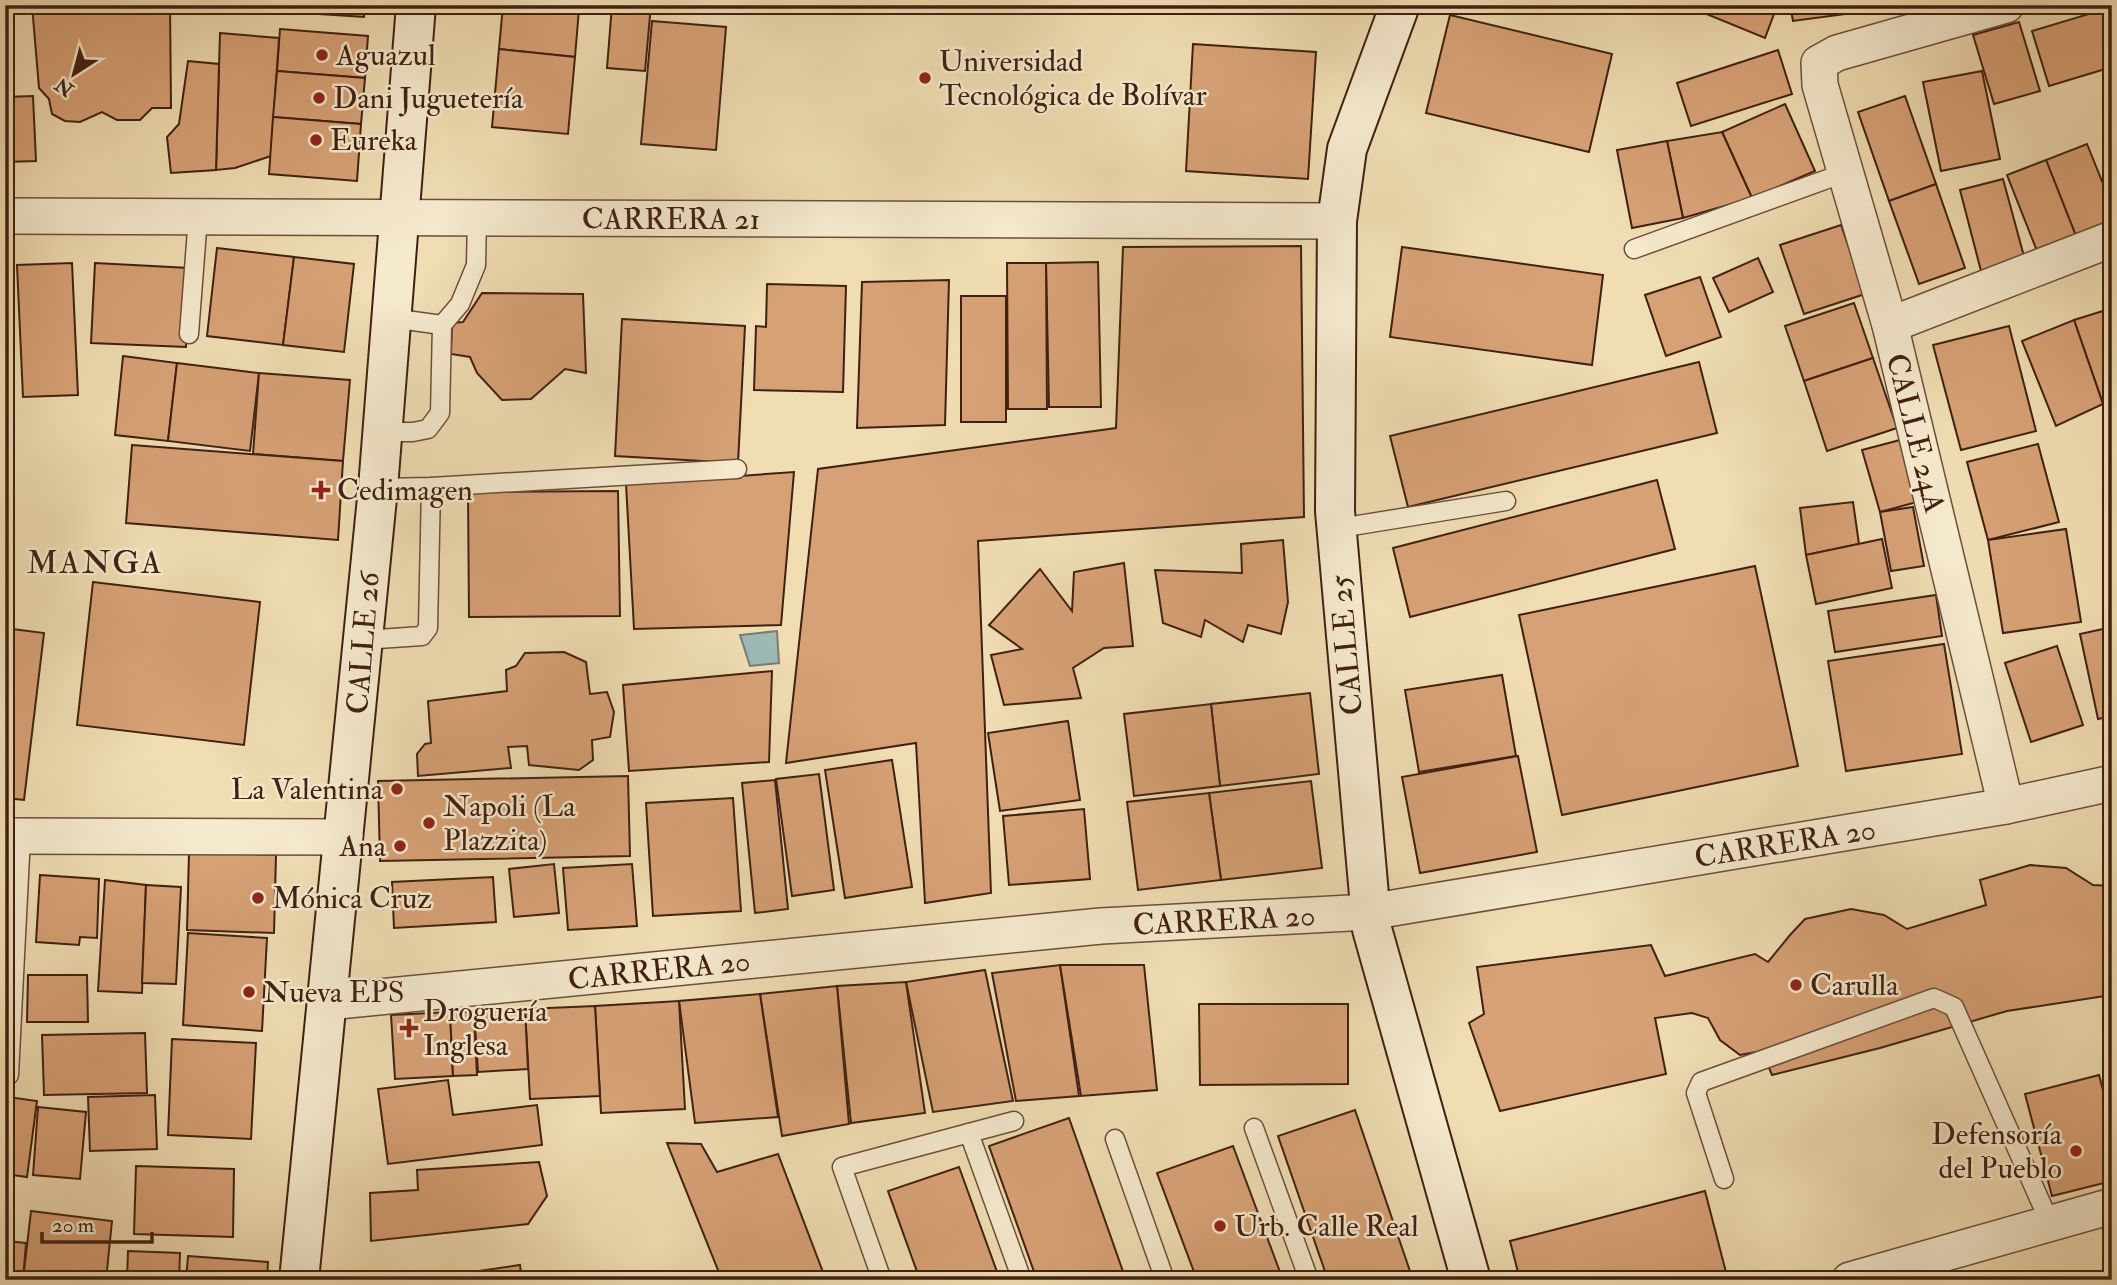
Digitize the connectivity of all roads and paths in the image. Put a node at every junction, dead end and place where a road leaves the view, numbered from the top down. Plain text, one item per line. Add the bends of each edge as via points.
1 (416, 5) edge
2 (1400, 5) edge
3 (2007, 5) edge
4 (1844, 173) junction
5 (5, 216) edge
6 (198, 217) junction
7 (399, 218) junction
8 (477, 219) junction
9 (1337, 221) junction
10 (2112, 239) edge
11 (1634, 249) dead end
12 (391, 318) junction
13 (442, 325) junction
14 (1890, 325) junction
15 (189, 334) dead end
16 (382, 432) junction
17 (737, 469) dead end
18 (431, 487) junction
19 (378, 488) junction
20 (1506, 501) dead end
21 (1336, 527) junction
22 (363, 640) junction
23 (2112, 782) edge
24 (2006, 806) junction
25 (13, 836) edge
26 (345, 837) junction
27 (1369, 912) junction
28 (328, 1002) junction
29 (9, 1074) dead end
30 (1014, 1121) dead end
31 (1254, 1128) dead end
32 (969, 1133) junction
33 (1115, 1139) dead end
34 (1724, 1179) dead end
35 (2112, 1206) edge
36 (2050, 1223) junction
37 (299, 1280) edge
38 (882, 1280) edge
39 (1022, 1280) edge
40 (1166, 1280) edge
41 (1309, 1280) edge
42 (1471, 1280) edge
43 (1850, 1280) edge

1 - 7 street, CALLE 26
2 - 9 street, CALLE 25 via 1347,149
3 - 4 street, CALLE 24A via 1819,62 1820,85
4 - 11 lane
4 - 14 street, CALLE 24A
5 - 6 street, CARRERA 21
6 - 7 street, CARRERA 21
6 - 15 lane
7 - 8 street, CARRERA 21
7 - 12 street, CALLE 26
8 - 9 street, CARRERA 21
8 - 13 lane via 476,265 460,304
9 - 21 street, CALLE 25
10 - 14 street
12 - 13 lane
12 - 16 street, CALLE 26
13 - 16 lane via 440,412 428,429
14 - 24 street, CALLE 24A
16 - 19 street, CALLE 26
17 - 18 lane
18 - 19 lane
18 - 22 lane via 428,628 422,636
19 - 22 street, CALLE 26
20 - 21 lane
21 - 27 street, CALLE 25
22 - 26 street, CALLE 26
23 - 24 street, CARRERA 20
24 - 27 street, CARRERA 20
25 - 26 street
25 - 29 lane
26 - 28 street, CALLE 26
27 - 28 street, CARRERA 20 via 1101,926
27 - 42 street, CALLE 25
28 - 37 street, CALLE 26
30 - 32 lane
31 - 41 lane
32 - 38 lane via 842,1167
32 - 39 lane
33 - 40 lane
34 - 36 lane via 1696,1093 1701,1082 1934,998 1954,1007
35 - 36 street
36 - 43 street

